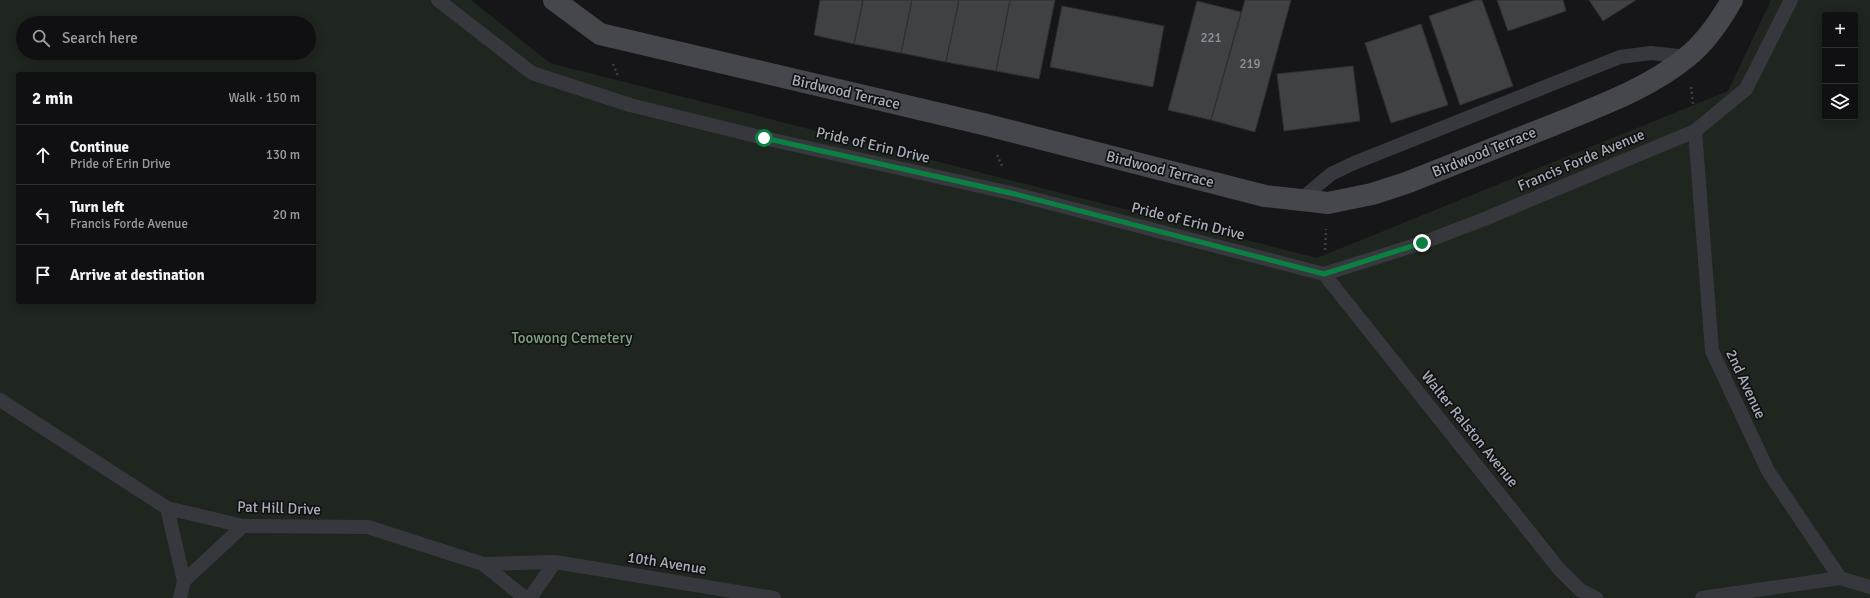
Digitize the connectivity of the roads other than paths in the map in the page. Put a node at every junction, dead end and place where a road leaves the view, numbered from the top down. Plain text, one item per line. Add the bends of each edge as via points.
1 (438, 0) edge
2 (554, 0) edge
3 (1732, 0) edge
4 (1791, 0) edge
5 (1688, 57) junction
6 (1695, 131) junction
7 (1300, 200) junction
8 (1324, 274) junction
9 (0, 400) edge
10 (167, 508) junction
11 (243, 526) junction
12 (554, 562) junction
13 (483, 564) junction
14 (1840, 578) junction
15 (184, 581) junction
16 (1870, 587) edge
17 (180, 598) edge
18 (525, 598) edge
19 (530, 598) edge
20 (774, 598) edge
21 (1596, 598) edge
22 (1702, 598) edge

1 - 8 lane, Pride of Erin Drive via 532,73 630,104 764,138 1015,194
2 - 7 main road, Birdwood Terrace via 600,34 983,124 1265,196
3 - 5 main road, Birdwood Terrace via 1720,21
4 - 6 lane, Francis Forde Avenue via 1746,89
5 - 7 main road, Birdwood Terrace via 1622,97 1406,183 1372,194 1328,203
5 - 7 lane via 1650,53 1620,57 1354,163 1331,174
6 - 8 lane, Francis Forde Avenue via 1487,218 1422,243
6 - 14 lane, 2nd Avenue via 1712,351 1768,470
8 - 21 lane, Walter Ralston Avenue via 1559,569 1580,590
9 - 10 lane, Pat Hill Drive
10 - 11 lane, Pat Hill Drive
10 - 15 lane
11 - 13 lane, Pat Hill Drive via 368,527
11 - 15 lane
12 - 13 lane, 10th Avenue
12 - 19 lane
12 - 20 lane, 10th Avenue
13 - 18 lane, Pat Hill Drive
14 - 16 lane
14 - 22 lane
15 - 17 lane

